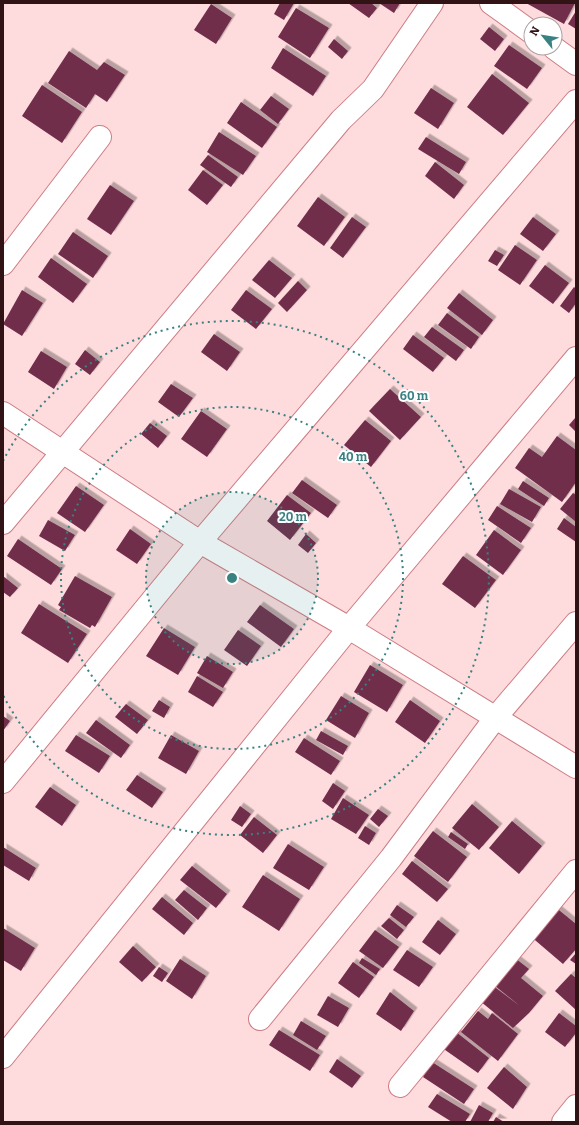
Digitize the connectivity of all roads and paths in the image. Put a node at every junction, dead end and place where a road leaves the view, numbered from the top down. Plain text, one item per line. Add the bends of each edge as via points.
1 (432, 3) edge
2 (491, 3) edge
3 (523, 26) edge
4 (563, 55) edge
5 (576, 64) edge
6 (576, 101) edge
7 (100, 137) dead end
8 (3, 264) edge
9 (576, 358) edge
10 (3, 413) edge
11 (62, 451) junction
12 (3, 523) edge
13 (200, 542) junction
14 (576, 623) edge
15 (349, 628) junction
16 (496, 717) junction
17 (576, 767) edge
18 (3, 782) edge
19 (576, 871) edge
20 (260, 1019) dead end
21 (3, 1057) edge
22 (400, 1086) dead end
23 (576, 1106) edge
24 (563, 1122) edge

1 - 11 street via 373,89 341,120
2 - 3 street
4 - 5 street
6 - 13 street
7 - 8 street
9 - 15 street
10 - 11 street
11 - 12 street
11 - 13 street
13 - 15 street
13 - 18 street
14 - 16 street
15 - 16 street
15 - 21 street
16 - 17 street
16 - 20 street via 391,858
19 - 22 street
23 - 24 street

